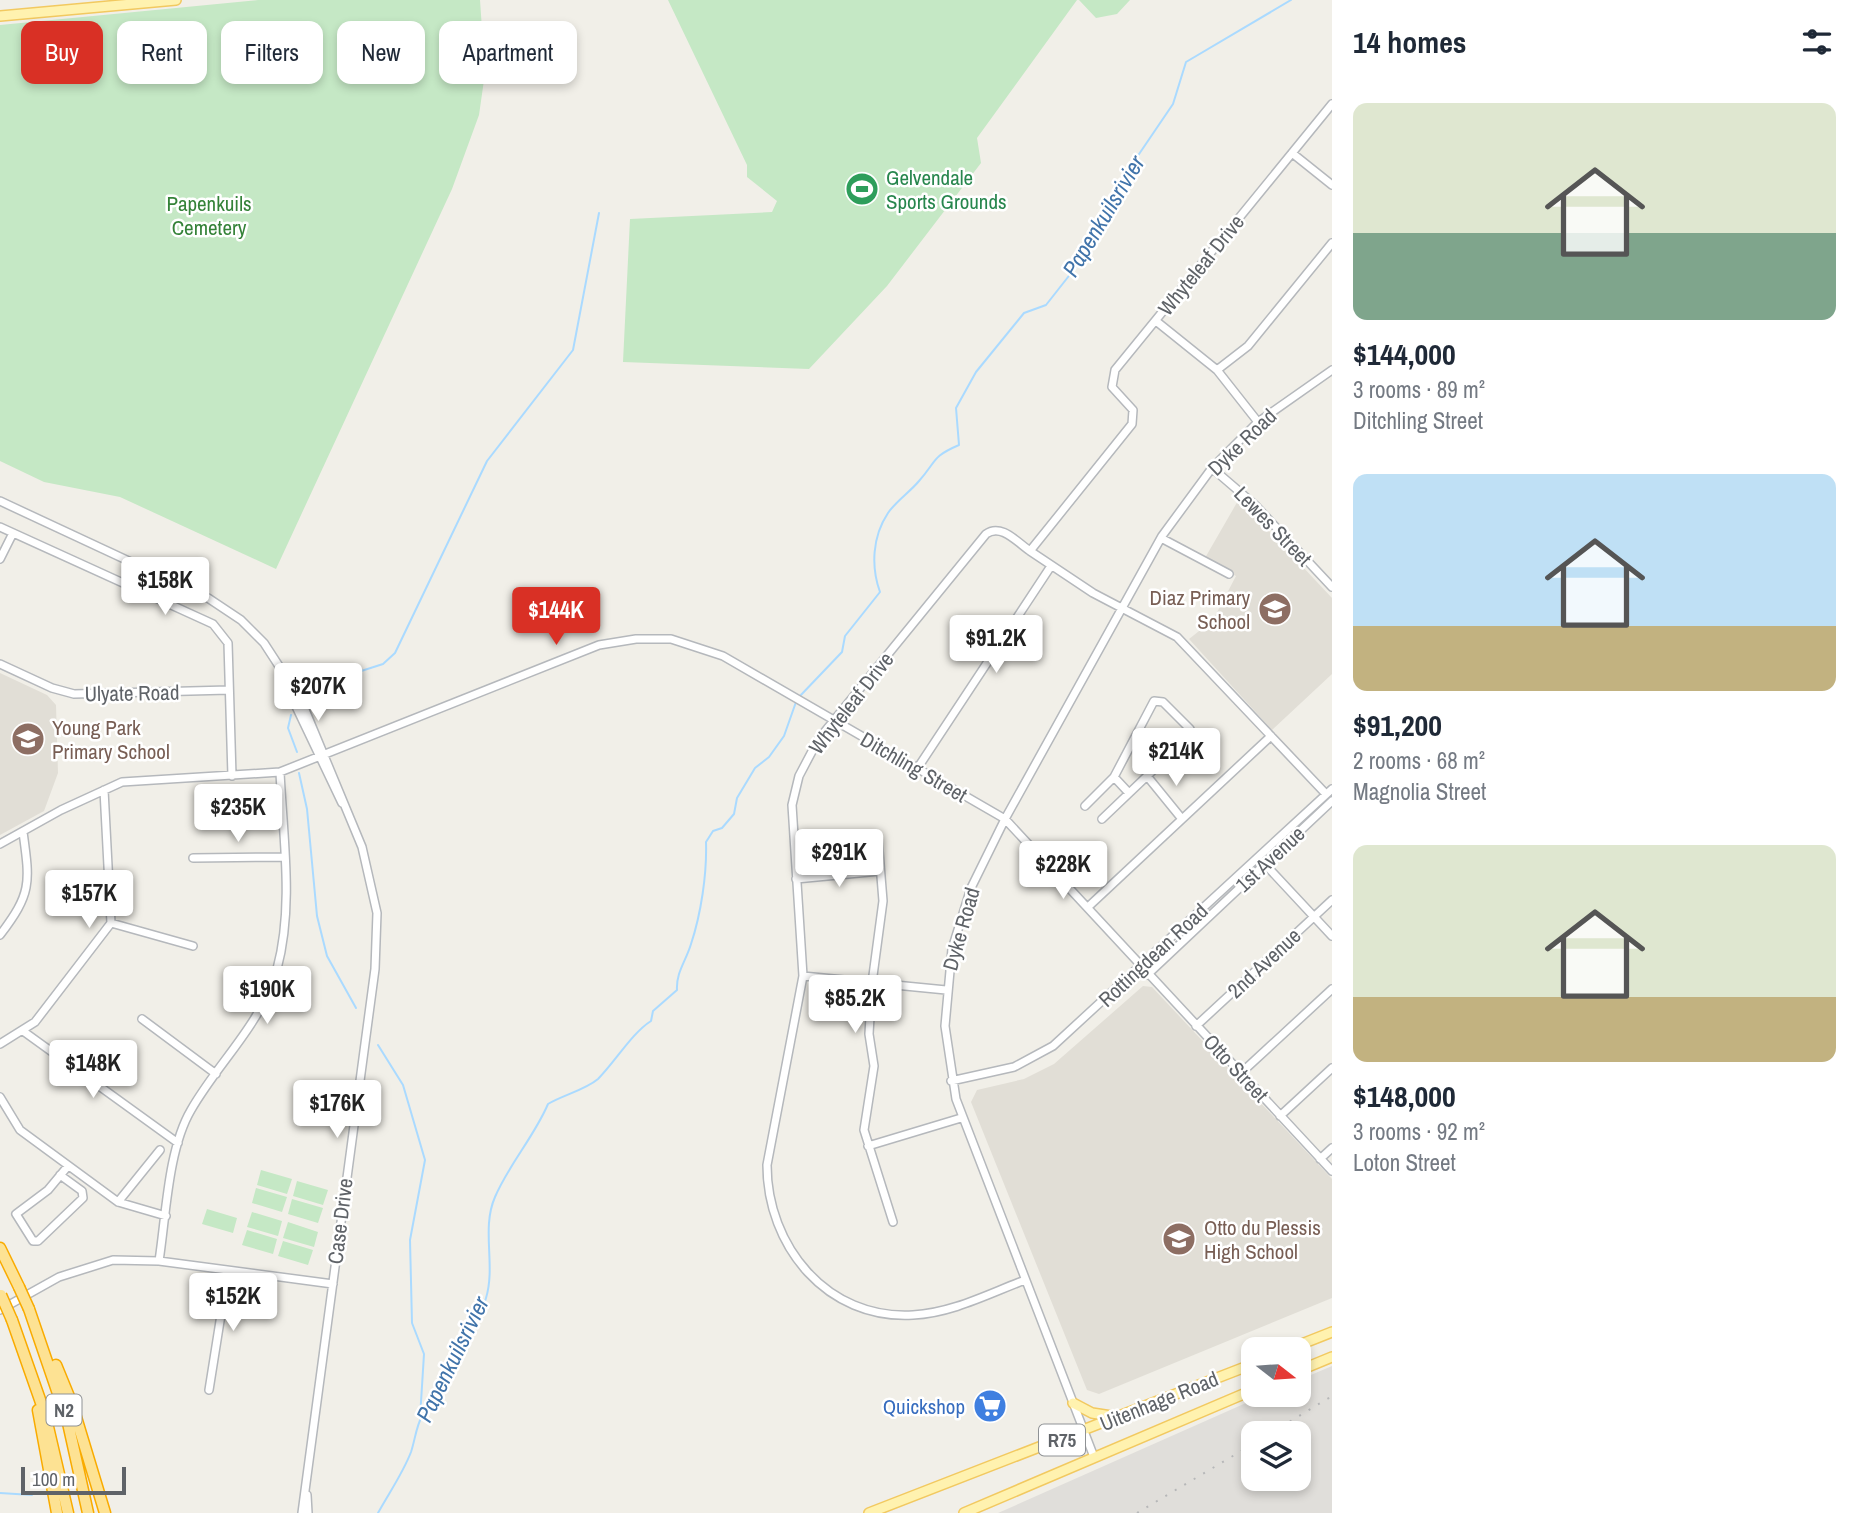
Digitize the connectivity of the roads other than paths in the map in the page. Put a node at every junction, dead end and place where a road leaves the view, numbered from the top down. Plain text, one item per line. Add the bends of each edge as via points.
1 (176, 0) edge
2 (0, 16) edge
3 (1332, 104) edge
4 (1292, 153) junction
5 (1332, 185) edge
6 (1332, 243) edge
7 (1156, 321) junction
8 (1217, 370) junction
9 (1332, 370) edge
10 (1258, 422) junction
11 (1212, 468) junction
12 (0, 501) edge
13 (0, 527) edge
14 (13, 533) junction
15 (1161, 538) junction
16 (1030, 551) junction
17 (0, 559) edge
18 (1051, 566) junction
19 (1229, 574) dead end
20 (1332, 587) edge
21 (1123, 607) junction
22 (0, 664) edge
23 (229, 690) junction
24 (833, 721) junction
25 (1271, 736) junction
26 (321, 754) junction
27 (918, 769) junction
28 (281, 772) junction
29 (232, 776) junction
30 (1114, 776) junction
31 (1147, 776) junction
32 (104, 790) junction
33 (1129, 793) junction
34 (1330, 795) edge
35 (1085, 806) dead end
36 (1102, 818) dead end
37 (1005, 819) junction
38 (1182, 819) junction
39 (23, 832) junction
40 (878, 839) dead end
41 (0, 844) edge
42 (284, 857) junction
43 (193, 858) dead end
44 (1262, 861) junction
45 (880, 871) junction
46 (796, 879) junction
47 (1332, 900) edge
48 (1088, 907) junction
49 (1315, 917) junction
50 (111, 923) junction
51 (0, 935) edge
52 (1332, 936) edge
53 (193, 946) dead end
54 (1140, 966) junction
55 (1147, 975) junction
56 (803, 976) junction
57 (872, 983) junction
58 (1332, 989) edge
59 (946, 990) junction
60 (142, 1019) dead end
61 (1196, 1026) junction
62 (23, 1031) junction
63 (0, 1044) edge
64 (1332, 1068) edge
65 (1241, 1073) junction
66 (216, 1074) junction
67 (951, 1081) junction
68 (0, 1097) edge
69 (1280, 1116) junction
70 (961, 1118) junction
71 (178, 1143) junction
72 (868, 1146) junction
73 (1332, 1148) edge
74 (160, 1150) dead end
75 (1320, 1159) junction
76 (68, 1166) junction
77 (1332, 1171) edge
78 (60, 1175) junction
79 (118, 1202) junction
80 (166, 1216) junction
81 (893, 1222) dead end
82 (0, 1248) edge
83 (159, 1261) junction
84 (228, 1271) junction
85 (1024, 1280) junction
86 (333, 1284) junction
87 (1, 1294) edge
88 (0, 1309) edge
89 (9, 1321) junction
90 (33, 1321) junction
91 (1332, 1332) edge
92 (1311, 1340) edge
93 (1332, 1357) edge
94 (1311, 1366) edge
95 (1241, 1369) edge
96 (209, 1390) dead end
97 (1241, 1395) edge
98 (1073, 1403) junction
99 (1120, 1417) junction
100 (1085, 1431) junction
101 (1094, 1457) junction
102 (306, 1476) junction
103 (57, 1513) edge
104 (68, 1513) edge
105 (88, 1513) edge
106 (105, 1513) edge
107 (302, 1513) edge
108 (308, 1513) edge
109 (869, 1513) edge
110 (964, 1513) edge

1 - 2 main road
3 - 4 street, Whyteleaf Drive
4 - 5 street
4 - 7 street, Whyteleaf Drive
6 - 8 street via 1248,346
7 - 8 street
7 - 16 street, Whyteleaf Drive via 1112,378 1113,390 1133,410 1132,424
8 - 10 street
9 - 10 street, Dyke Road
10 - 11 street, Dyke Road
11 - 15 street, Dyke Road
11 - 20 street, Lewes Street via 1255,505
12 - 26 street, Case Drive via 219,604 256,634 286,676 290,695
13 - 14 street
14 - 17 street
14 - 23 street via 213,624 228,643
15 - 19 street
15 - 21 street, Dyke Road
16 - 18 street
16 - 24 street, Whyteleaf Drive via 1002,531 989,532
18 - 21 street
18 - 27 street
21 - 25 street via 1185,643
21 - 37 street, Dyke Road
22 - 23 street, Ulyate Road via 74,694
23 - 29 street
24 - 26 street, Ditchling Street via 706,649 671,639 636,639 599,645
24 - 27 street, Ditchling Street
24 - 46 street, Whyteleaf Drive via 805,762 795,791 791,821
25 - 34 street
25 - 38 street
26 - 28 street, Ditchling Street
26 - 86 street, Case Drive via 371,879 377,913
27 - 37 street, Ditchling Street
28 - 29 street, Ditchling Street
28 - 42 street
29 - 32 street, Ditchling Street via 122,782
30 - 31 street via 1152,704 1162,701 1191,734
30 - 33 street
30 - 35 street
31 - 33 street
31 - 38 street
32 - 39 street, Ditchling Street
32 - 50 street
33 - 36 street
34 - 44 street, Rottingdean Road
37 - 48 street, Ditchling Street
37 - 59 street, Dyke Road via 966,901 951,950
38 - 48 street
39 - 41 street, Ditchling Street
39 - 51 street via 27,892
40 - 45 street
42 - 43 street
42 - 66 street via 286,912 277,969 260,1012
44 - 49 street
44 - 54 street, Rottingdean Road
44 - 55 street, 1st Avenue
45 - 46 street
45 - 57 street via 883,906
46 - 56 street, Whyteleaf Drive
47 - 49 street, 2nd Avenue
48 - 54 street, Otto Street
49 - 52 street
49 - 61 street, 2nd Avenue
50 - 53 street
50 - 62 street via 38,1020
54 - 55 street, Otto Street
54 - 67 street, Rottingdean Road via 1038,1056 1014,1067
55 - 61 street, Otto Street
56 - 57 street
56 - 85 street, Whyteleaf Drive via 767,1173 772,1211 798,1262 839,1298 886,1314 945,1310
57 - 59 street
57 - 72 street via 869,1027 874,1066 864,1121
58 - 65 street
59 - 67 street, Dyke Road
60 - 66 street
61 - 65 street, Otto Street
62 - 63 street
62 - 71 street
64 - 69 street
65 - 69 street, Otto Street
66 - 71 street via 191,1110
67 - 70 street, Dyke Road
68 - 76 street via 17,1126
69 - 75 street, Otto Street
70 - 72 street
70 - 85 street, Dyke Road
71 - 80 street
72 - 81 street
73 - 75 street
74 - 79 street
75 - 77 street, Otto Street
76 - 78 street
76 - 79 street
78 - 78 street via 45,1193 16,1214 33,1241 83,1198 82,1191
79 - 80 street
80 - 83 street
82 - 90 highway, N2, bridge
83 - 84 street
83 - 88 street via 113,1260 86,1266
84 - 86 street
84 - 96 street
85 - 98 street, Dyke Road
86 - 102 street, Case Drive
87 - 89 highway, N2, bridge
88 - 89 highway
89 - 103 highway via 37,1407
89 - 104 highway, N2 via 45,1414
90 - 105 highway, N2 via 68,1423
90 - 106 highway via 72,1405
91 - 92 main road
93 - 94 main road
95 - 99 main road, Uitenhage Road / R75
97 - 101 main road, Uitenhage Road / R75
98 - 99 main road via 1100,1416
98 - 100 street, Dyke Road
99 - 100 main road, Uitenhage Road / R75
100 - 101 street, Dyke Road
100 - 109 main road, Uitenhage Road / R75
101 - 110 main road, Uitenhage Road / R75
102 - 107 street, Case Drive
102 - 108 street, Case Drive

